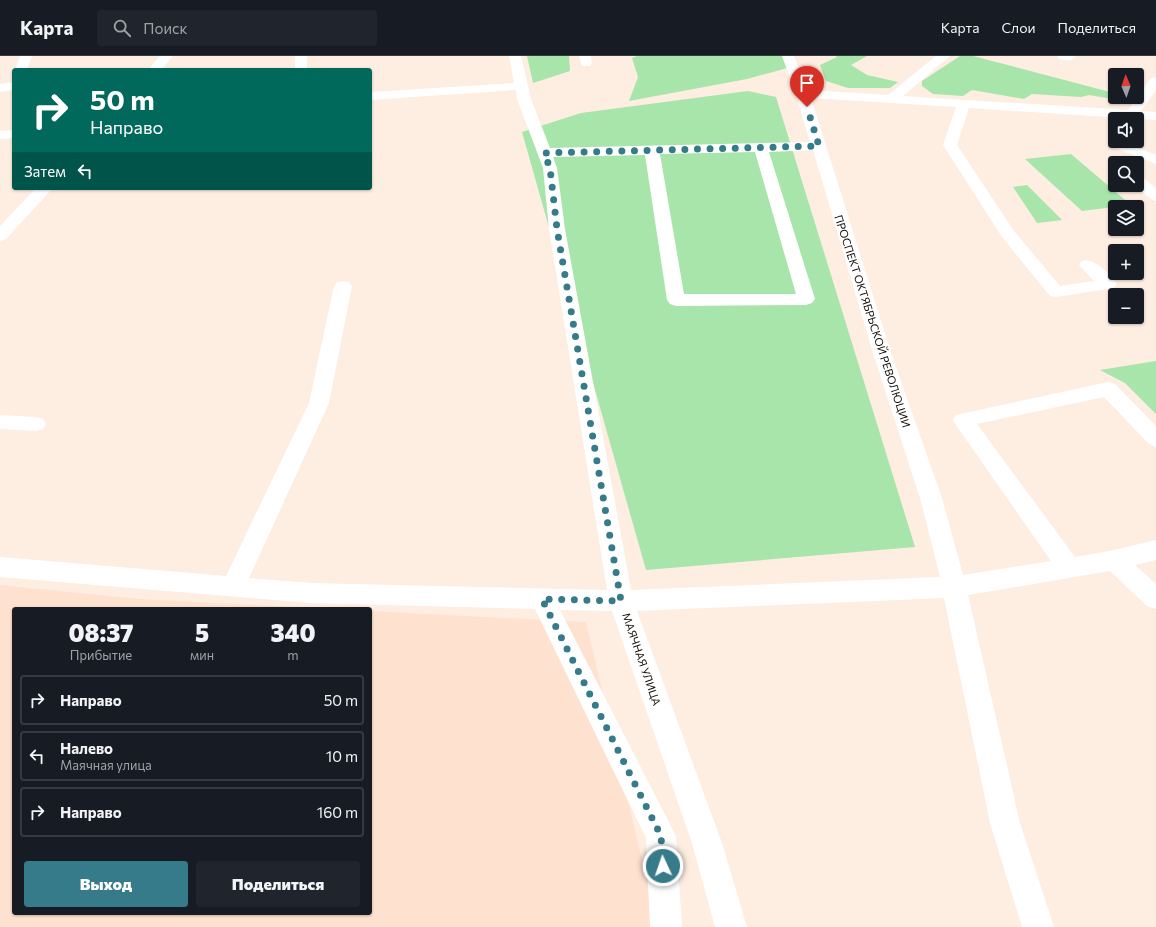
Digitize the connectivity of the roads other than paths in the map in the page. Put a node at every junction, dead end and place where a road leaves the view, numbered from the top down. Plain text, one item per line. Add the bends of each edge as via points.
1 (26, 56) edge
2 (167, 56) edge
3 (301, 56) edge
4 (515, 56) edge
5 (788, 56) edge
6 (944, 56) edge
7 (1063, 56) edge
8 (1070, 56) edge
9 (22, 68) edge
10 (156, 68) edge
11 (301, 68) edge
12 (1156, 81) edge
13 (12, 86) edge
14 (521, 86) junction
15 (0, 88) edge
16 (803, 94) junction
17 (372, 96) edge
18 (891, 99) junction
19 (964, 104) junction
20 (1133, 112) edge
21 (1108, 114) edge
22 (1144, 116) edge
23 (1156, 116) edge
24 (12, 134) edge
25 (0, 135) edge
26 (819, 146) junction
27 (761, 148) junction
28 (1120, 148) edge
29 (652, 150) junction
30 (544, 153) junction
31 (1156, 160) edge
32 (1144, 186) edge
33 (42, 190) edge
34 (1156, 196) edge
35 (0, 236) edge
36 (1088, 265) dead end
37 (343, 286) dead end
38 (0, 422) edge
39 (36, 424) dead end
40 (1156, 439) edge
41 (1156, 550) edge
42 (1114, 560) junction
43 (0, 568) edge
44 (1070, 568) junction
45 (233, 587) junction
46 (954, 587) junction
47 (542, 599) junction
48 (1156, 600) edge
49 (621, 601) junction
50 (666, 927) edge
51 (731, 927) edge
52 (1038, 927) edge

1 - 9 street
2 - 10 street
3 - 11 street
4 - 14 street, МАЯЧНАЯ УЛИЦА
5 - 16 street, ПРОСПЕКТ ОКТЯБРЬСКОЙ РЕВОЛЮЦИИ
6 - 18 street
7 - 8 street
12 - 20 street
13 - 15 street
14 - 17 street
14 - 30 street, МАЯЧНАЯ УЛИЦА
16 - 18 street
16 - 26 street, ПРОСПЕКТ ОКТЯБРЬСКОЙ РЕВОЛЮЦИИ
18 - 19 street
19 - 21 street
19 - 36 street via 950,145 1008,234 1056,292 1108,284
22 - 23 street
24 - 25 street
26 - 27 street
26 - 46 street, ПРОСПЕКТ ОКТЯБРЬСКОЙ РЕВОЛЮЦИИ via 882,353 931,498
27 - 29 street
27 - 29 street via 806,299 676,300
28 - 31 street
29 - 30 street
30 - 49 street, МАЯЧНАЯ УЛИЦА via 550,168 557,229
32 - 34 street
33 - 35 street
37 - 45 street via 319,403
38 - 39 street
40 - 44 street via 1108,389 964,420
41 - 42 street
42 - 44 street
42 - 48 street
43 - 45 street
44 - 46 street
45 - 47 street via 311,593
46 - 49 street
46 - 52 street, ПРОСПЕКТ ОКТЯБРЬСКОЙ РЕВОЛЮЦИИ via 1006,822
47 - 49 street
47 - 50 street via 661,836
49 - 51 street, МАЯЧНАЯ УЛИЦА via 706,843

